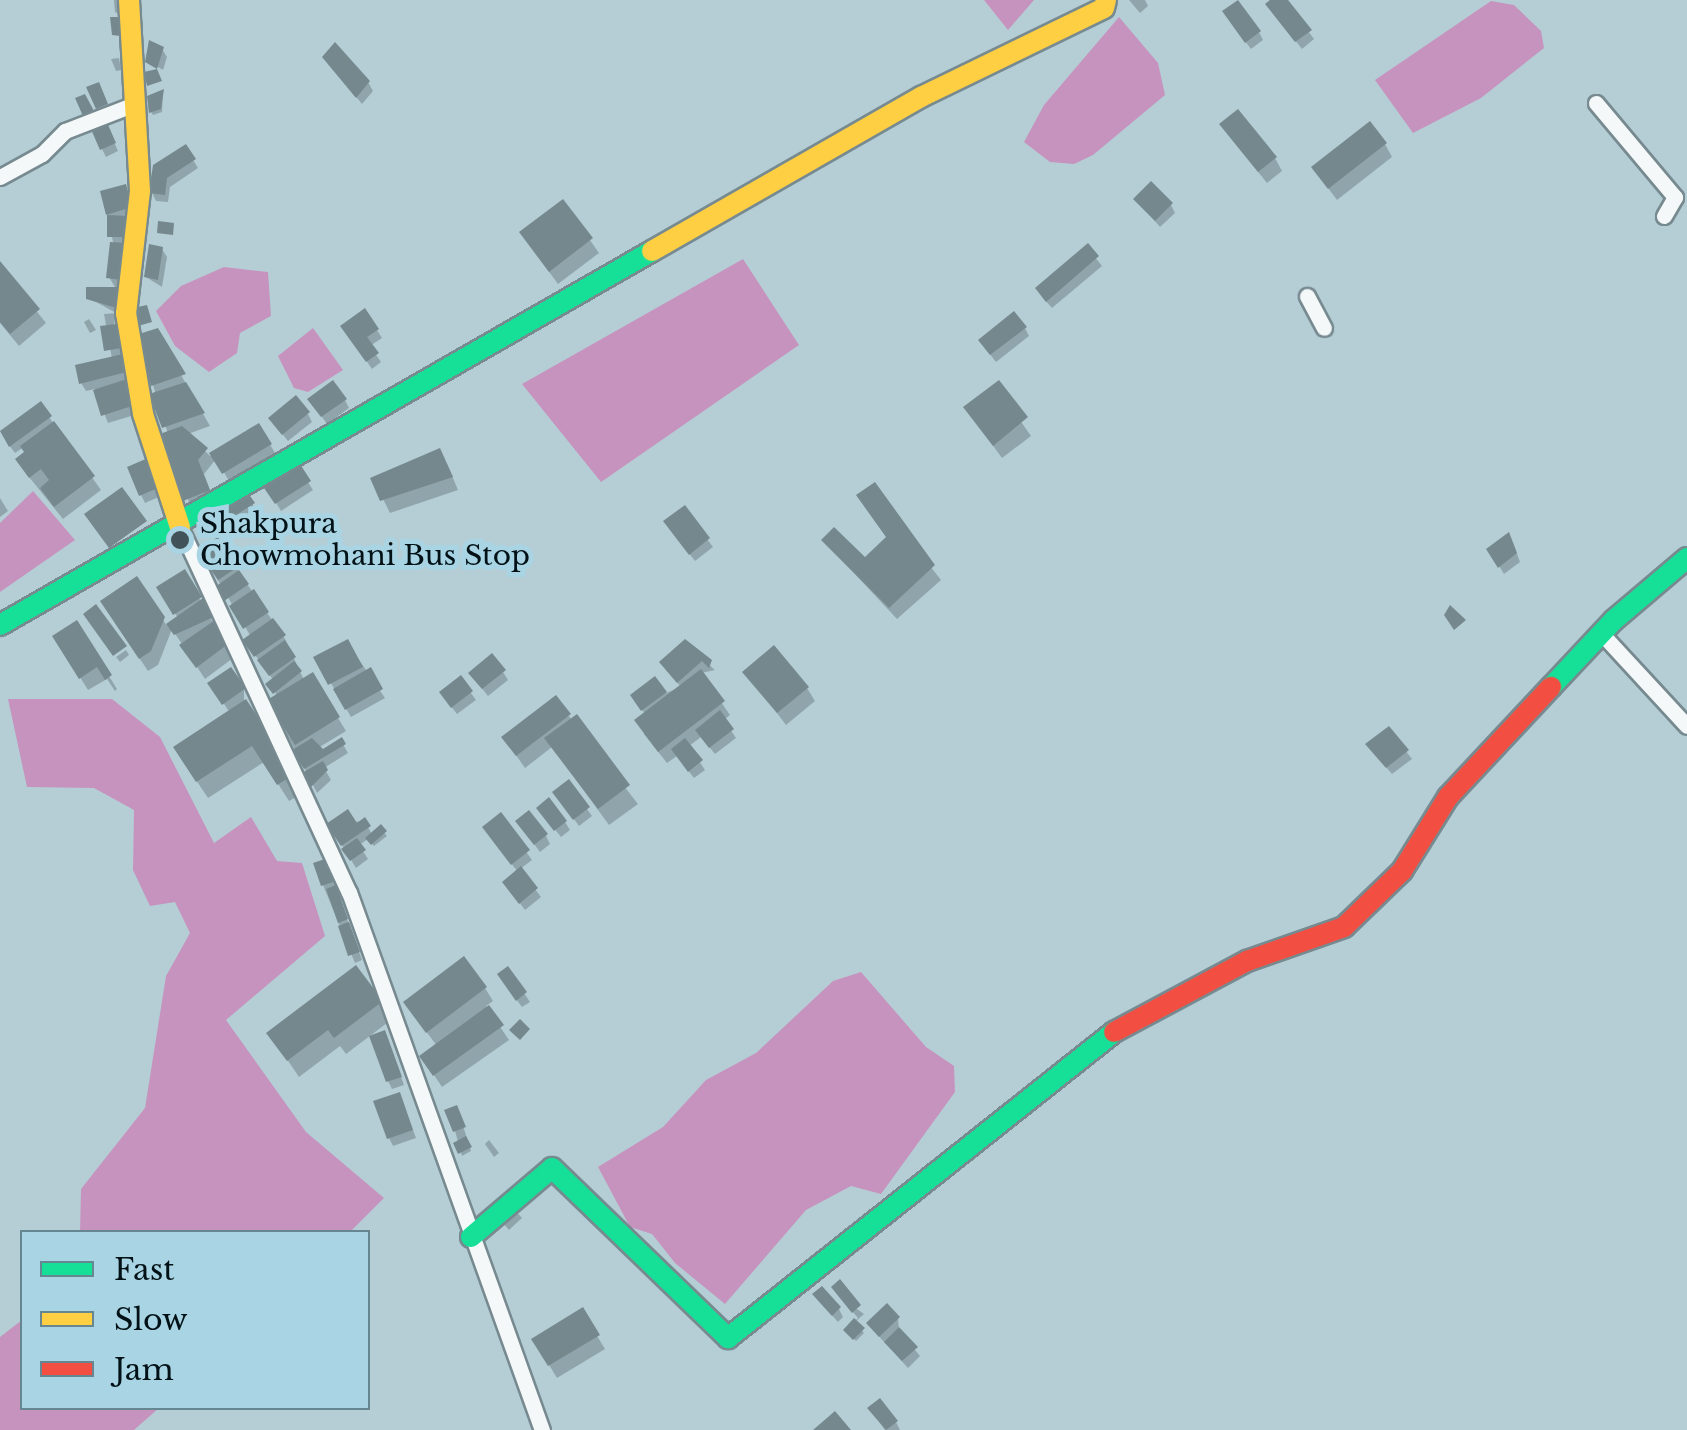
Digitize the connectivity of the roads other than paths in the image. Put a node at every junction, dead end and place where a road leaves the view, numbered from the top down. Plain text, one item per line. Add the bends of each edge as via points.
1 (128, 0) edge
2 (1106, 0) edge
3 (1596, 103) dead end
4 (132, 105) junction
5 (0, 177) edge
6 (1664, 216) dead end
7 (1306, 296) dead end
8 (1324, 328) dead end
9 (180, 527) junction
10 (1687, 558) edge
11 (0, 625) edge
12 (1602, 634) junction
13 (1687, 726) edge
14 (472, 1237) junction
15 (542, 1430) edge

1 - 4 main road
2 - 9 main road via 1104,8 921,96
3 - 6 street via 1675,197
4 - 5 street via 66,131 42,154
4 - 9 main road via 140,192 126,313 142,414
7 - 8 street
9 - 11 main road
9 - 14 street via 349,892
10 - 12 main road
12 - 13 street
12 - 14 main road via 1448,797 1402,871 1344,927 1246,961 1098,1041 728,1338 552,1168
14 - 15 street

